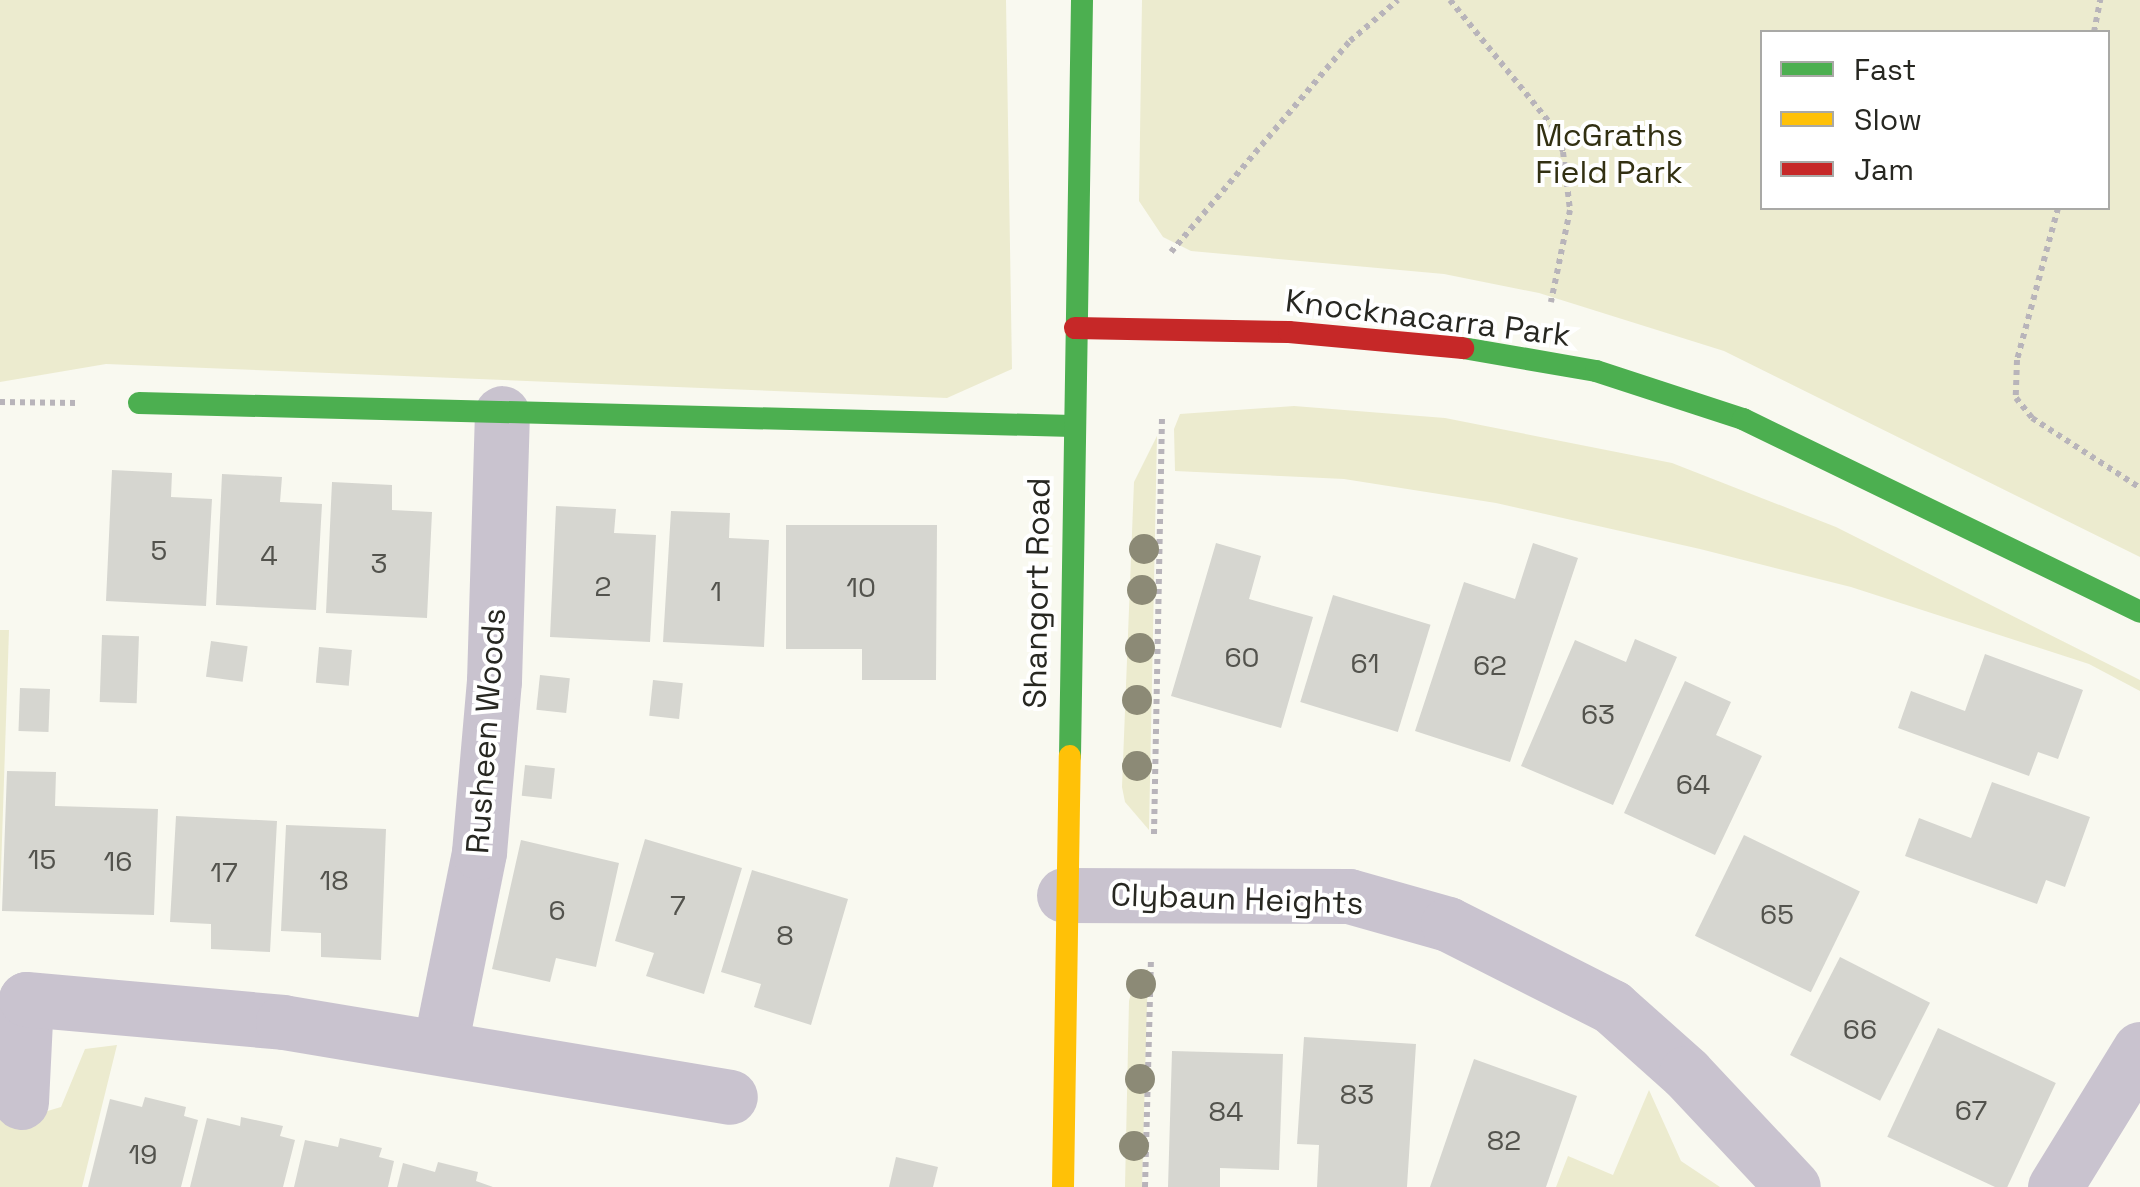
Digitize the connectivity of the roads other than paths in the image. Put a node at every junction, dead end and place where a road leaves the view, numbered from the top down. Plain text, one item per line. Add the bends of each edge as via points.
1 (1082, 0) edge
2 (1075, 328) junction
3 (138, 403) road end
4 (502, 413) junction
5 (1073, 426) junction
6 (2140, 612) edge
7 (1064, 895) junction
8 (440, 1046) junction
9 (2140, 1050) edge
10 (730, 1097) dead end
11 (20, 1102) dead end
12 (1062, 1187) edge
13 (1793, 1187) edge
14 (2056, 1187) edge

1 - 2 street, Shangort Road
2 - 5 street, Shangort Road
2 - 6 street, Knocknacarra Park via 1289,332 1448,346 1596,370 1743,418 1838,460
3 - 4 street
4 - 5 street
4 - 8 street, Rusheen Woods via 494,681 479,852
5 - 7 street, Shangort Road
7 - 12 street, Shangort Road
7 - 13 street, Clybaun Heights via 1349,896 1448,924 1612,1008 1686,1073
8 - 10 street
8 - 11 street via 283,1022 26,999
9 - 14 street

